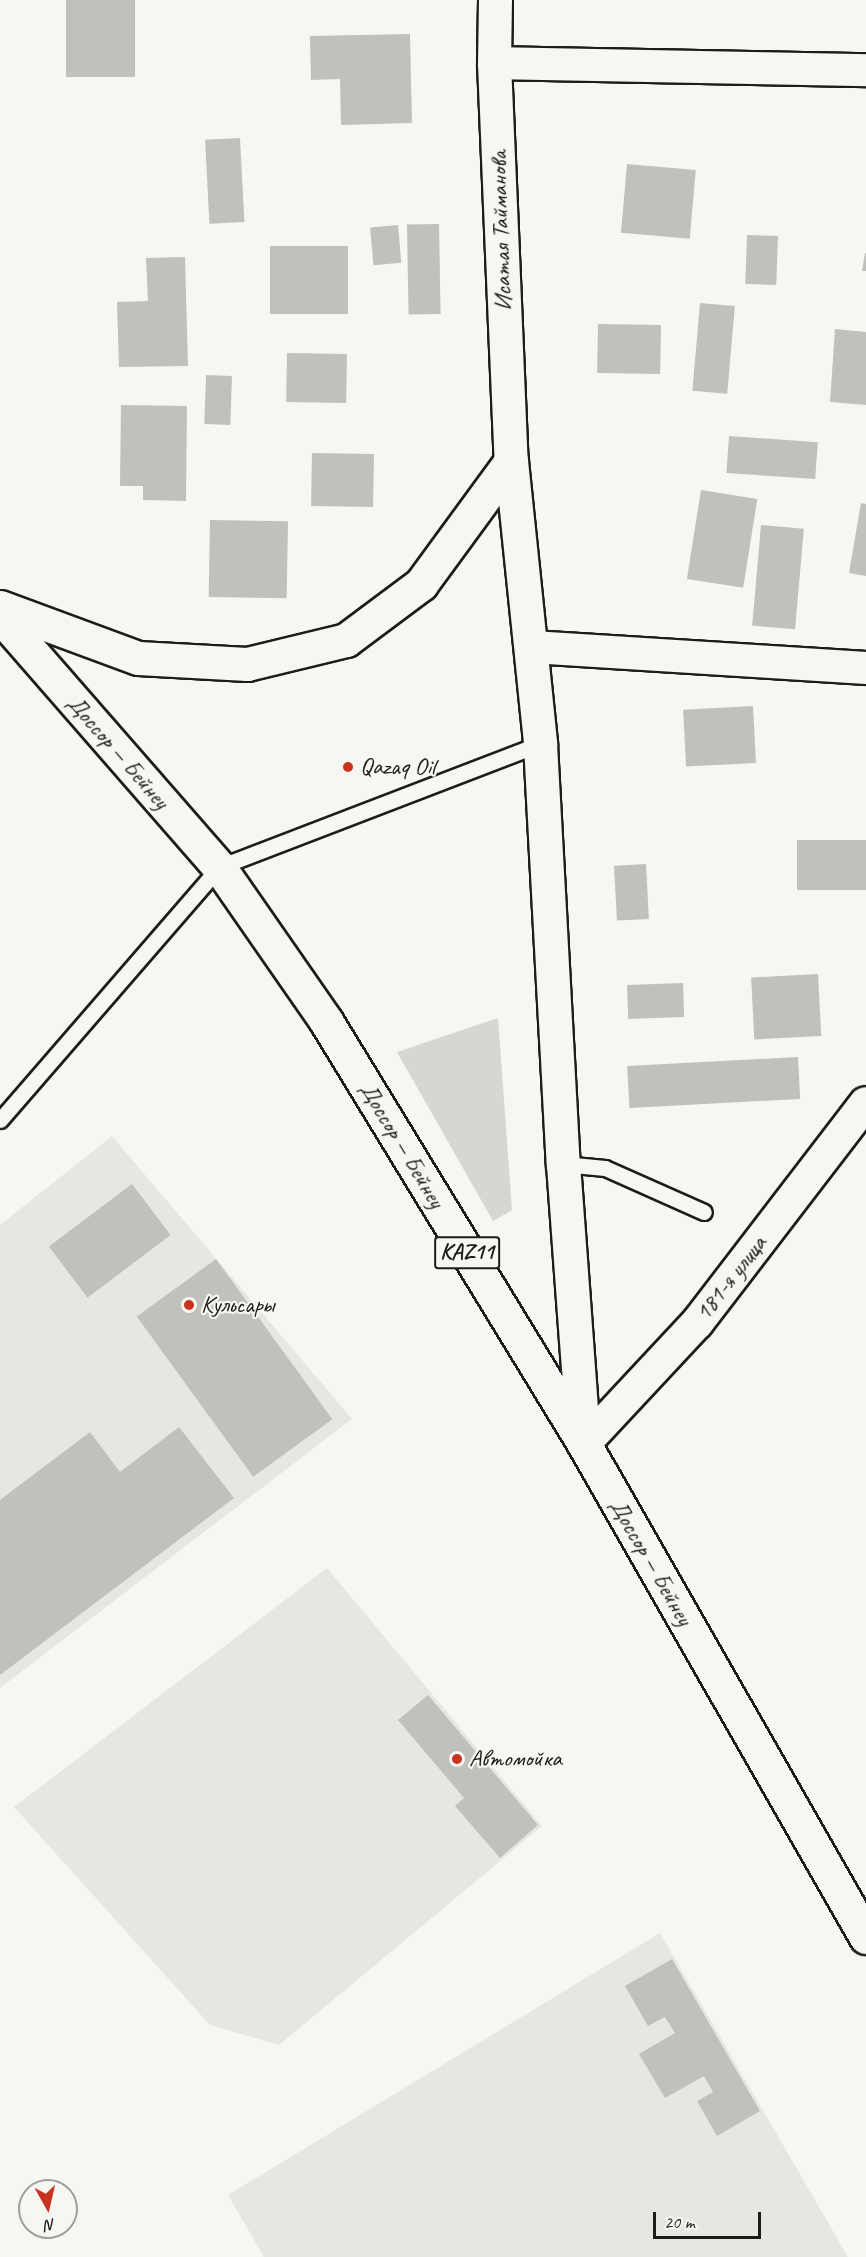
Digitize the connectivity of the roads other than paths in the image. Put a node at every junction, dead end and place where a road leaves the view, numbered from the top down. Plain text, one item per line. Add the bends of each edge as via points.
1 (495, 0) edge
2 (494, 63) junction
3 (866, 70) edge
4 (511, 461) junction
5 (0, 607) edge
6 (0, 616) edge
7 (532, 647) junction
8 (866, 668) edge
9 (540, 744) junction
10 (219, 867) junction
11 (866, 1103) edge
12 (0, 1120) edge
13 (562, 1164) junction
14 (704, 1212) dead end
15 (584, 1444) junction
16 (866, 1937) edge

1 - 2 main road, Исатая Тайманова
2 - 3 street
2 - 4 main road, Исатая Тайманова
4 - 5 main road via 421,584 346,640 247,664 138,658
4 - 7 main road, Исатая Тайманова
6 - 10 main road, Доссор — Бейнеу / KAZ11
7 - 8 street
7 - 9 main road, Исатая Тайманова
9 - 10 lane
9 - 13 main road, Исатая Тайманова
10 - 12 lane
10 - 15 main road, Доссор — Бейнеу / KAZ11 via 326,1021
11 - 15 street, 181-я улица via 697,1323
13 - 14 lane via 605,1168
13 - 15 main road, Исатая Тайманова
15 - 16 main road, Доссор — Бейнеу / KAZ11

